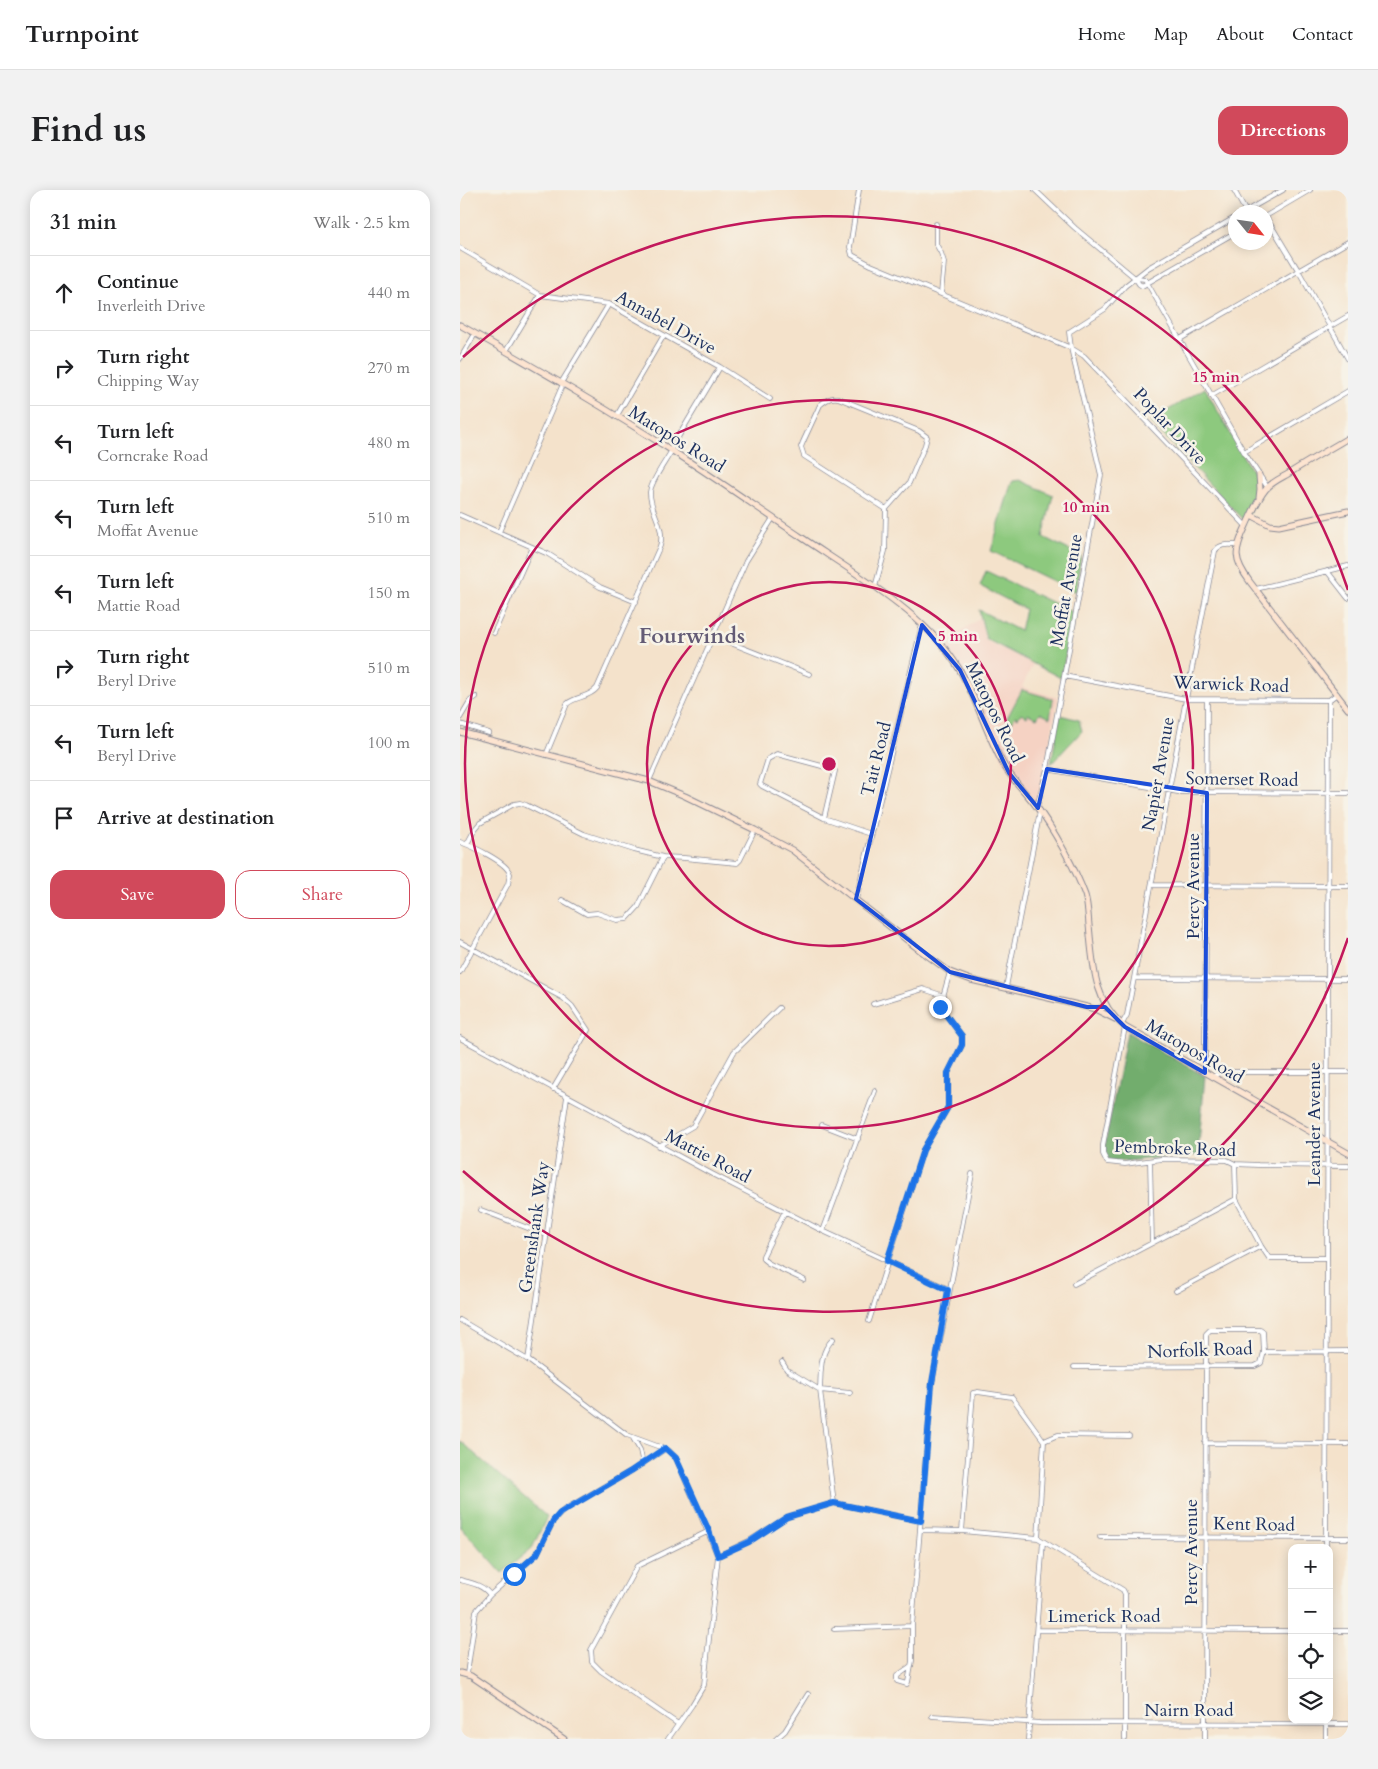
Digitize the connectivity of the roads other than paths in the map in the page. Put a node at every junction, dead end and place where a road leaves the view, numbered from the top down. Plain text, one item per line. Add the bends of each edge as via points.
1 (859, 190) edge
2 (1035, 190) edge
3 (1234, 190) edge
4 (1283, 190) edge
5 (1310, 190) edge
6 (1242, 205) edge
7 (1257, 205) edge
8 (1273, 213) edge
9 (1228, 222) edge
10 (936, 224) dead end
11 (1273, 229) edge
12 (1228, 237) edge
13 (1348, 242) edge
14 (460, 248) edge
15 (1148, 268) junction
16 (1298, 270) junction
17 (1135, 278) junction
18 (1144, 278) junction
19 (1147, 284) junction
20 (941, 294) junction
21 (540, 295) junction
22 (609, 304) junction
23 (1348, 316) edge
24 (460, 325) edge
25 (1329, 326) junction
26 (475, 334) junction
27 (664, 335) junction
28 (1180, 339) junction
29 (1071, 348) junction
30 (506, 351) junction
31 (460, 359) edge
32 (1348, 359) edge
33 (720, 367) junction
34 (562, 384) junction
35 (1348, 391) edge
36 (1211, 396) junction
37 (770, 399) dead end
38 (616, 416) junction
39 (1348, 438) edge
40 (672, 450) junction
41 (1244, 452) junction
42 (1259, 475) junction
43 (1268, 488) junction
44 (1259, 499) junction
45 (886, 509) junction
46 (1348, 511) edge
47 (460, 515) edge
48 (1251, 515) junction
49 (773, 518) junction
50 (1246, 526) junction
51 (499, 532) junction
52 (1238, 544) junction
53 (532, 547) junction
54 (1348, 566) edge
55 (1327, 571) junction
56 (875, 587) junction
57 (1256, 589) junction
58 (1348, 598) edge
59 (636, 602) junction
60 (922, 625) junction
61 (494, 633) dead end
62 (713, 636) junction
63 (810, 674) dead end
64 (1064, 676) junction
65 (1337, 694) junction
66 (476, 697) dead end
67 (1186, 699) junction
68 (1207, 700) junction
69 (1330, 700) junction
70 (1348, 709) edge
71 (460, 718) edge
72 (460, 724) edge
73 (460, 732) edge
74 (489, 732) dead end
75 (546, 755) junction
76 (1047, 770) junction
77 (649, 781) junction
78 (1169, 790) junction
79 (1207, 793) junction
80 (1348, 793) edge
81 (1328, 794) junction
82 (1039, 809) junction
83 (824, 818) junction
84 (755, 830) junction
85 (871, 834) junction
86 (460, 842) edge
87 (467, 844) junction
88 (664, 857) junction
89 (1152, 885) junction
90 (1207, 886) junction
91 (1329, 886) junction
92 (1348, 886) edge
93 (856, 899) junction
94 (562, 900) dead end
95 (460, 942) edge
96 (472, 950) junction
97 (460, 972) edge
98 (950, 972) junction
99 (1134, 978) junction
100 (1206, 978) junction
101 (1329, 979) junction
102 (1348, 979) edge
103 (1006, 987) junction
104 (944, 996) junction
105 (873, 1004) dead end
106 (1106, 1007) junction
107 (779, 1008) dead end
108 (1095, 1009) junction
109 (1117, 1020) junction
110 (1124, 1026) junction
111 (460, 1038) edge
112 (1328, 1072) junction
113 (1348, 1072) edge
114 (1205, 1073) junction
115 (1213, 1077) junction
116 (553, 1089) junction
117 (875, 1091) dead end
118 (567, 1097) junction
119 (822, 1125) dead end
120 (858, 1138) junction
121 (1327, 1142) junction
122 (659, 1146) junction
123 (1348, 1153) edge
124 (1150, 1161) junction
125 (1235, 1164) junction
126 (1328, 1166) junction
127 (1348, 1166) edge
128 (972, 1174) dead end
129 (1236, 1199) junction
130 (482, 1210) dead end
131 (784, 1211) junction
132 (823, 1231) junction
133 (546, 1235) junction
134 (1152, 1243) junction
135 (1261, 1246) junction
136 (1328, 1258) junction
137 (887, 1261) junction
138 (804, 1280) dead end
139 (1074, 1284) dead end
140 (948, 1290) junction
141 (1176, 1291) dead end
142 (460, 1320) edge
143 (869, 1321) dead end
144 (834, 1340) dead end
145 (1327, 1351) junction
146 (1348, 1351) edge
147 (1264, 1352) junction
148 (528, 1360) junction
149 (782, 1362) dead end
150 (1205, 1365) junction
151 (1074, 1368) dead end
152 (820, 1390) junction
153 (850, 1394) dead end
154 (1130, 1436) dead end
155 (633, 1438) junction
156 (1044, 1441) junction
157 (1204, 1444) junction
158 (1327, 1444) junction
159 (1348, 1444) edge
160 (665, 1448) junction
161 (643, 1464) junction
162 (834, 1503) junction
163 (921, 1521) junction
164 (921, 1530) junction
165 (709, 1531) junction
166 (962, 1531) junction
167 (1205, 1536) junction
168 (1100, 1537) dead end
169 (1038, 1538) junction
170 (1348, 1538) edge
171 (1326, 1539) junction
172 (1043, 1541) junction
173 (1326, 1544) edge
174 (718, 1556) junction
175 (460, 1580) edge
176 (490, 1595) junction
177 (912, 1626) junction
178 (834, 1629) dead end
179 (1037, 1630) junction
180 (1126, 1630) junction
181 (1204, 1630) junction
182 (1288, 1631) edge
183 (1333, 1631) edge
184 (1348, 1631) edge
185 (911, 1666) junction
186 (460, 1673) edge
187 (467, 1674) junction
188 (808, 1694) dead end
189 (932, 1716) dead end
190 (1030, 1722) junction
191 (1288, 1723) edge
192 (1333, 1723) edge
193 (678, 1724) junction
194 (1125, 1724) junction
195 (1205, 1724) junction
196 (1326, 1724) edge
197 (1348, 1724) edge
198 (564, 1739) edge
199 (668, 1739) edge
200 (776, 1739) edge
201 (1028, 1739) edge
202 (1125, 1739) edge
203 (1205, 1739) edge
204 (1326, 1739) edge

1 - 20 street, Poplar Drive via 850,247 852,255
2 - 17 street
3 - 6 street
4 - 7 street
5 - 8 street
9 - 15 street
10 - 20 street via 936,244 944,262
11 - 16 street
12 - 19 street
13 - 16 street
14 - 21 street
15 - 17 street
15 - 18 street
16 - 25 street
16 - 28 street
17 - 18 street
17 - 19 street via 1141,285
17 - 29 street, Moffat Avenue via 1105,309 1070,330
18 - 19 street
19 - 28 street
20 - 29 street, Poplar Drive
21 - 22 street, Annabel Drive
21 - 30 street
22 - 27 street, Annabel Drive
22 - 34 street
23 - 25 street
24 - 26 main road, Matopos Road
25 - 32 street
25 - 36 street
26 - 30 main road, Matopos Road
26 - 31 street
27 - 33 street, Annabel Drive
27 - 38 street
28 - 36 street
29 - 50 street, Poplar Drive via 1089,360
29 - 64 street, Moffat Avenue via 1101,475
30 - 34 main road, Matopos Road
33 - 37 street, Annabel Drive
33 - 40 street
34 - 38 main road, Matopos Road
34 - 51 street
35 - 41 street
36 - 41 street
38 - 40 main road, Matopos Road
39 - 43 main road
40 - 49 main road, Matopos Road
40 - 59 street via 650,489 662,539
41 - 42 street
42 - 43 street
42 - 44 main road
43 - 44 main road
44 - 48 main road
45 - 45 street via 909,483 927,437 838,398 829,399 820,405 803,442 804,456
45 - 56 street via 885,551
46 - 48 main road via 1279,526
47 - 51 street
48 - 50 main road
49 - 56 main road, Matopos Road
49 - 62 street via 746,562
50 - 52 main road
51 - 53 street
52 - 57 main road via 1238,563
52 - 67 street, Napier Avenue via 1224,545 1215,551
53 - 59 street via 600,587
53 - 61 street
54 - 55 street
55 - 57 street
55 - 58 street
56 - 60 main road, Matopos Road
57 - 65 main road
59 - 75 street via 597,688 567,704
60 - 82 main road, Matopos Road via 960,670 1002,761
60 - 85 street, Tait Road
62 - 63 street
62 - 77 street
64 - 67 street, Warwick Road
64 - 76 street, Moffat Avenue
65 - 69 street
65 - 70 main road
66 - 71 street
67 - 68 street, Warwick Road
67 - 78 street, Napier Avenue
68 - 69 street, Warwick Road
68 - 79 street, Percy Avenue
69 - 81 street, Leander Avenue
72 - 74 street
73 - 75 main road
75 - 77 main road
76 - 78 street, Somerset Road
76 - 82 street, Moffat Avenue
77 - 84 main road
78 - 79 street, Somerset Road
78 - 89 street, Napier Avenue
79 - 81 street, Somerset Road
79 - 90 street, Percy Avenue
80 - 81 street, Somerset Road
81 - 91 street, Leander Avenue
82 - 103 street, Moffat Avenue
82 - 106 main road, Matopos Road via 1086,898 1096,980
83 - 83 street via 760,784 768,758 777,754 835,771
83 - 85 street
84 - 88 street via 737,863
84 - 93 main road via 792,850
85 - 93 street, Tait Road
86 - 87 street
87 - 88 street via 480,822 520,803 584,834
87 - 96 street via 504,865 510,874 508,884
88 - 94 street via 638,908 627,919 617,920 597,912 588,914
89 - 90 street
89 - 99 street, Napier Avenue
90 - 91 street
90 - 100 street, Percy Avenue
91 - 92 street
91 - 101 street, Leander Avenue
93 - 98 main road
95 - 96 street
96 - 97 street
96 - 116 street via 563,998 588,1030
98 - 103 main road
98 - 104 street
99 - 100 street
99 - 110 street, Napier Avenue
100 - 101 street
100 - 114 street, Percy Avenue
101 - 102 street
101 - 112 street, Leander Avenue
103 - 108 main road
104 - 105 street via 923,989
104 - 137 street via 941,1010 962,1036 962,1045 948,1073 948,1107 923,1150
106 - 108 main road
106 - 109 main road, Matopos Road
107 - 122 street via 734,1052 693,1126
108 - 109 main road
109 - 110 main road, Matopos Road
110 - 114 main road, Matopos Road
110 - 124 street, Pembroke Road via 1103,1154 1110,1163
111 - 116 street, Mattie Road
112 - 113 street
112 - 115 street via 1220,1072
112 - 121 street, Leander Avenue
114 - 115 main road, Matopos Road
115 - 121 main road, Matopos Road
116 - 118 street, Mattie Road
117 - 120 street
118 - 122 street, Mattie Road
118 - 133 street, Greenshank Way
119 - 120 street
120 - 132 street
121 - 123 main road, Matopos Road
121 - 126 street, Leander Avenue
122 - 131 street, Mattie Road
124 - 125 street, Pembroke Road via 1227,1160
124 - 134 street
125 - 126 street, Pembroke Road
125 - 129 street
126 - 127 street, Pembroke Road
126 - 136 street, Leander Avenue
128 - 140 street
129 - 134 street
129 - 135 street
130 - 133 street
131 - 132 street, Mattie Road
131 - 138 street via 763,1259
132 - 137 street, Mattie Road
133 - 148 street, Greenshank Way
134 - 139 street
135 - 136 street via 1271,1259
135 - 141 street
136 - 145 street, Leander Avenue
137 - 140 street, Mattie Road
137 - 143 street
140 - 163 street via 932,1383
142 - 148 street
144 - 152 street via 823,1357
145 - 146 street, Norfolk Road
145 - 147 street, Norfolk Road
145 - 158 street, Leander Avenue
147 - 150 street, Norfolk Road via 1261,1363 1255,1366
147 - 150 street, Percy Avenue via 1263,1332 1260,1330 1210,1330 1206,1334
148 - 155 street
149 - 152 street via 787,1370
150 - 151 street, Norfolk Road
150 - 157 street, Percy Avenue
152 - 153 street
152 - 162 street
154 - 156 street via 1058,1435
155 - 160 street
155 - 161 street
156 - 166 street via 1012,1397 976,1392 972,1396
156 - 169 street
157 - 158 street
157 - 167 street, Percy Avenue
158 - 159 street
158 - 171 street, Leander Avenue
160 - 161 street
160 - 165 street via 676,1458
161 - 176 street via 560,1513 537,1554
162 - 163 street
162 - 174 street via 787,1517 749,1542
163 - 164 street
164 - 166 street
164 - 177 street
165 - 174 street
165 - 193 street via 637,1566 590,1650 592,1662 601,1671
166 - 169 street
167 - 168 street, Kent Road
167 - 171 street, Kent Road
167 - 181 street, Percy Avenue
169 - 172 street
170 - 171 street, Kent Road
171 - 173 street, Leander Avenue
172 - 179 street
172 - 180 street via 1123,1590
174 - 193 street via 704,1685
175 - 176 street via 479,1586
176 - 187 street via 475,1613
177 - 178 street
177 - 185 street
179 - 180 street, Limerick Road
179 - 190 street
180 - 181 street, Limerick Road
180 - 194 street
181 - 182 street, Limerick Road
181 - 195 street, Percy Avenue
183 - 184 street
185 - 185 street via 907,1684 897,1681 897,1676
186 - 187 main road
187 - 198 main road
188 - 200 street via 785,1731
189 - 190 street, Nairn Road
190 - 194 street, Nairn Road
190 - 201 street
191 - 195 street, Nairn Road
192 - 197 street, Nairn Road
193 - 199 street
194 - 195 street, Nairn Road
194 - 202 street
195 - 203 street, Percy Avenue
196 - 204 street

